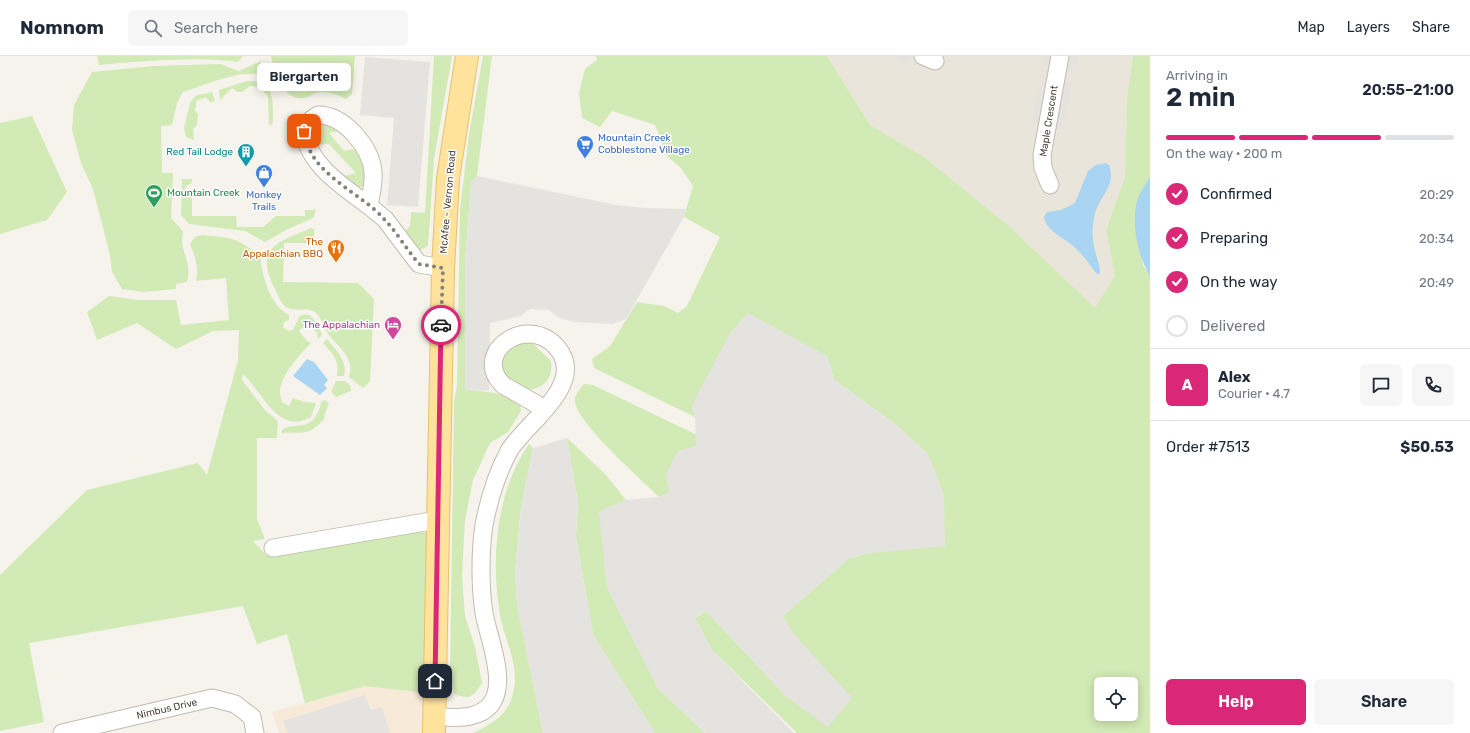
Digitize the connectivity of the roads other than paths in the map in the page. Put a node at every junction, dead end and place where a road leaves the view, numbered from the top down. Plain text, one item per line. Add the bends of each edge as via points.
1 (467, 56) edge
2 (1060, 56) edge
3 (1050, 185) dead end
4 (369, 206) junction
5 (443, 268) junction
6 (545, 409) junction
7 (437, 520) junction
8 (273, 548) dead end
9 (434, 725) edge
10 (62, 733) edge
11 (255, 733) edge

1 - 5 main road, McAfee - Vernon Road via 448,178
2 - 3 street, Maple Crescent via 1042,154 1043,168
4 - 4 street via 373,171 363,145 338,120 318,115 304,131 307,147 326,171
4 - 5 street via 385,219 419,264
5 - 7 main road, McAfee - Vernon Road
6 - 6 street via 557,394 565,377 566,369 562,354 547,339 518,334 499,348 494,359 494,371 503,385
6 - 9 street via 516,440 488,501 484,528 482,596 499,676 496,693 486,708 472,716
7 - 8 street
7 - 9 main road, McAfee - Vernon Road
10 - 11 street, Nimbus Drive via 212,698 235,704 252,717

